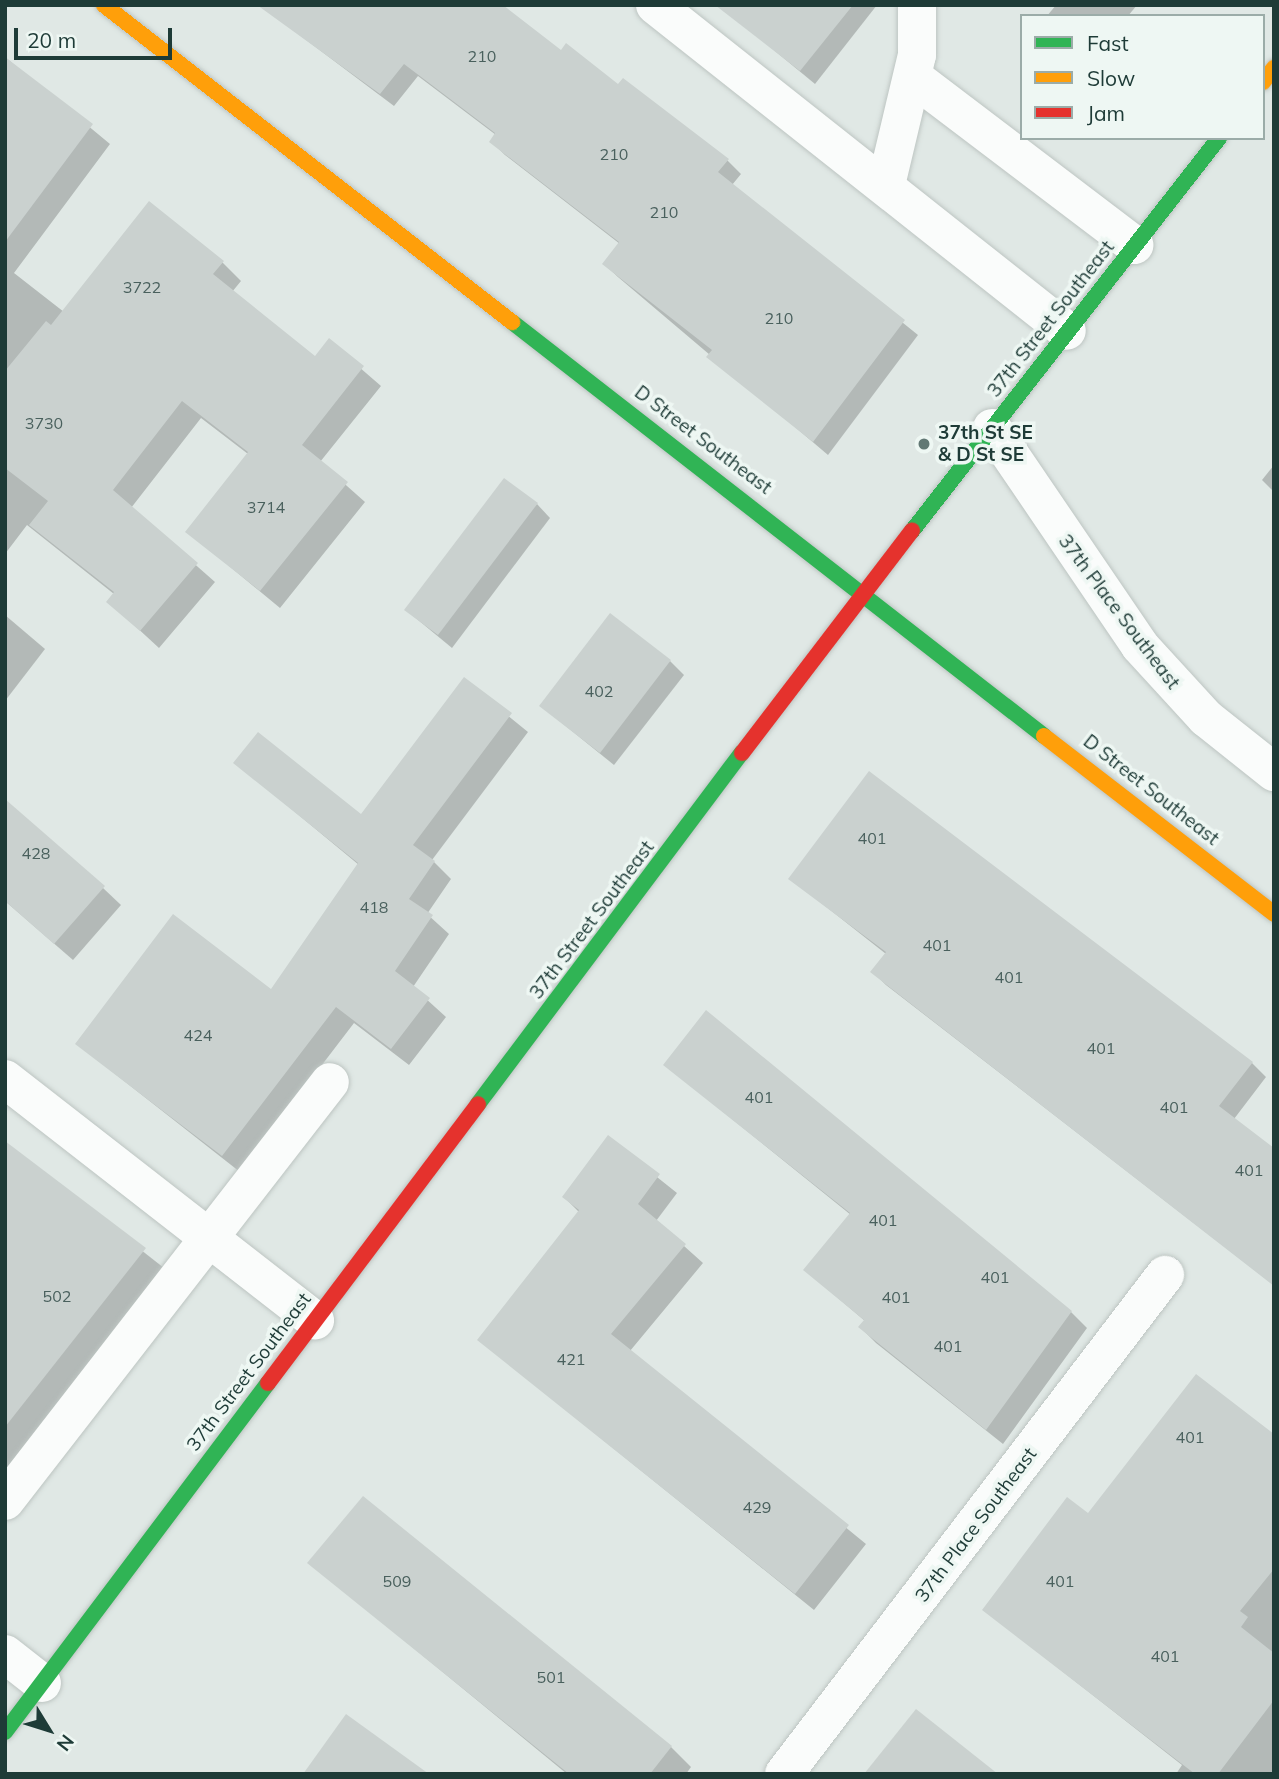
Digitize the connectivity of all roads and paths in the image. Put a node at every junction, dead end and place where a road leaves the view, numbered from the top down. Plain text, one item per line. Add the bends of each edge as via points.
1 (104, 5) edge
2 (655, 5) edge
3 (917, 5) edge
4 (912, 77) junction
5 (1217, 140) edge
6 (886, 186) junction
7 (1134, 245) junction
8 (1067, 331) junction
9 (992, 428) junction
10 (865, 590) junction
11 (1274, 772) edge
12 (1274, 914) edge
13 (5, 1079) edge
14 (330, 1082) dead end
15 (209, 1238) junction
16 (1165, 1275) dead end
17 (315, 1320) junction
18 (5, 1502) edge
19 (5, 1654) edge
20 (42, 1683) junction
21 (5, 1732) edge
22 (784, 1774) edge

1 - 10 street, D Street Southeast
2 - 6 street
3 - 4 street
4 - 6 street
4 - 7 street
5 - 7 street, 37th Street Southeast
6 - 8 street
7 - 8 street, 37th Street Southeast
8 - 9 street, 37th Street Southeast
9 - 10 street, 37th Street Southeast
9 - 11 street, 37th Place Southeast via 1140,646 1206,718
10 - 12 street, D Street Southeast
10 - 17 street, 37th Street Southeast
13 - 15 street
14 - 15 street
15 - 17 street
15 - 18 street
16 - 22 street, 37th Place Southeast
17 - 20 street, 37th Street Southeast
19 - 20 street
20 - 21 street, 37th Street Southeast

